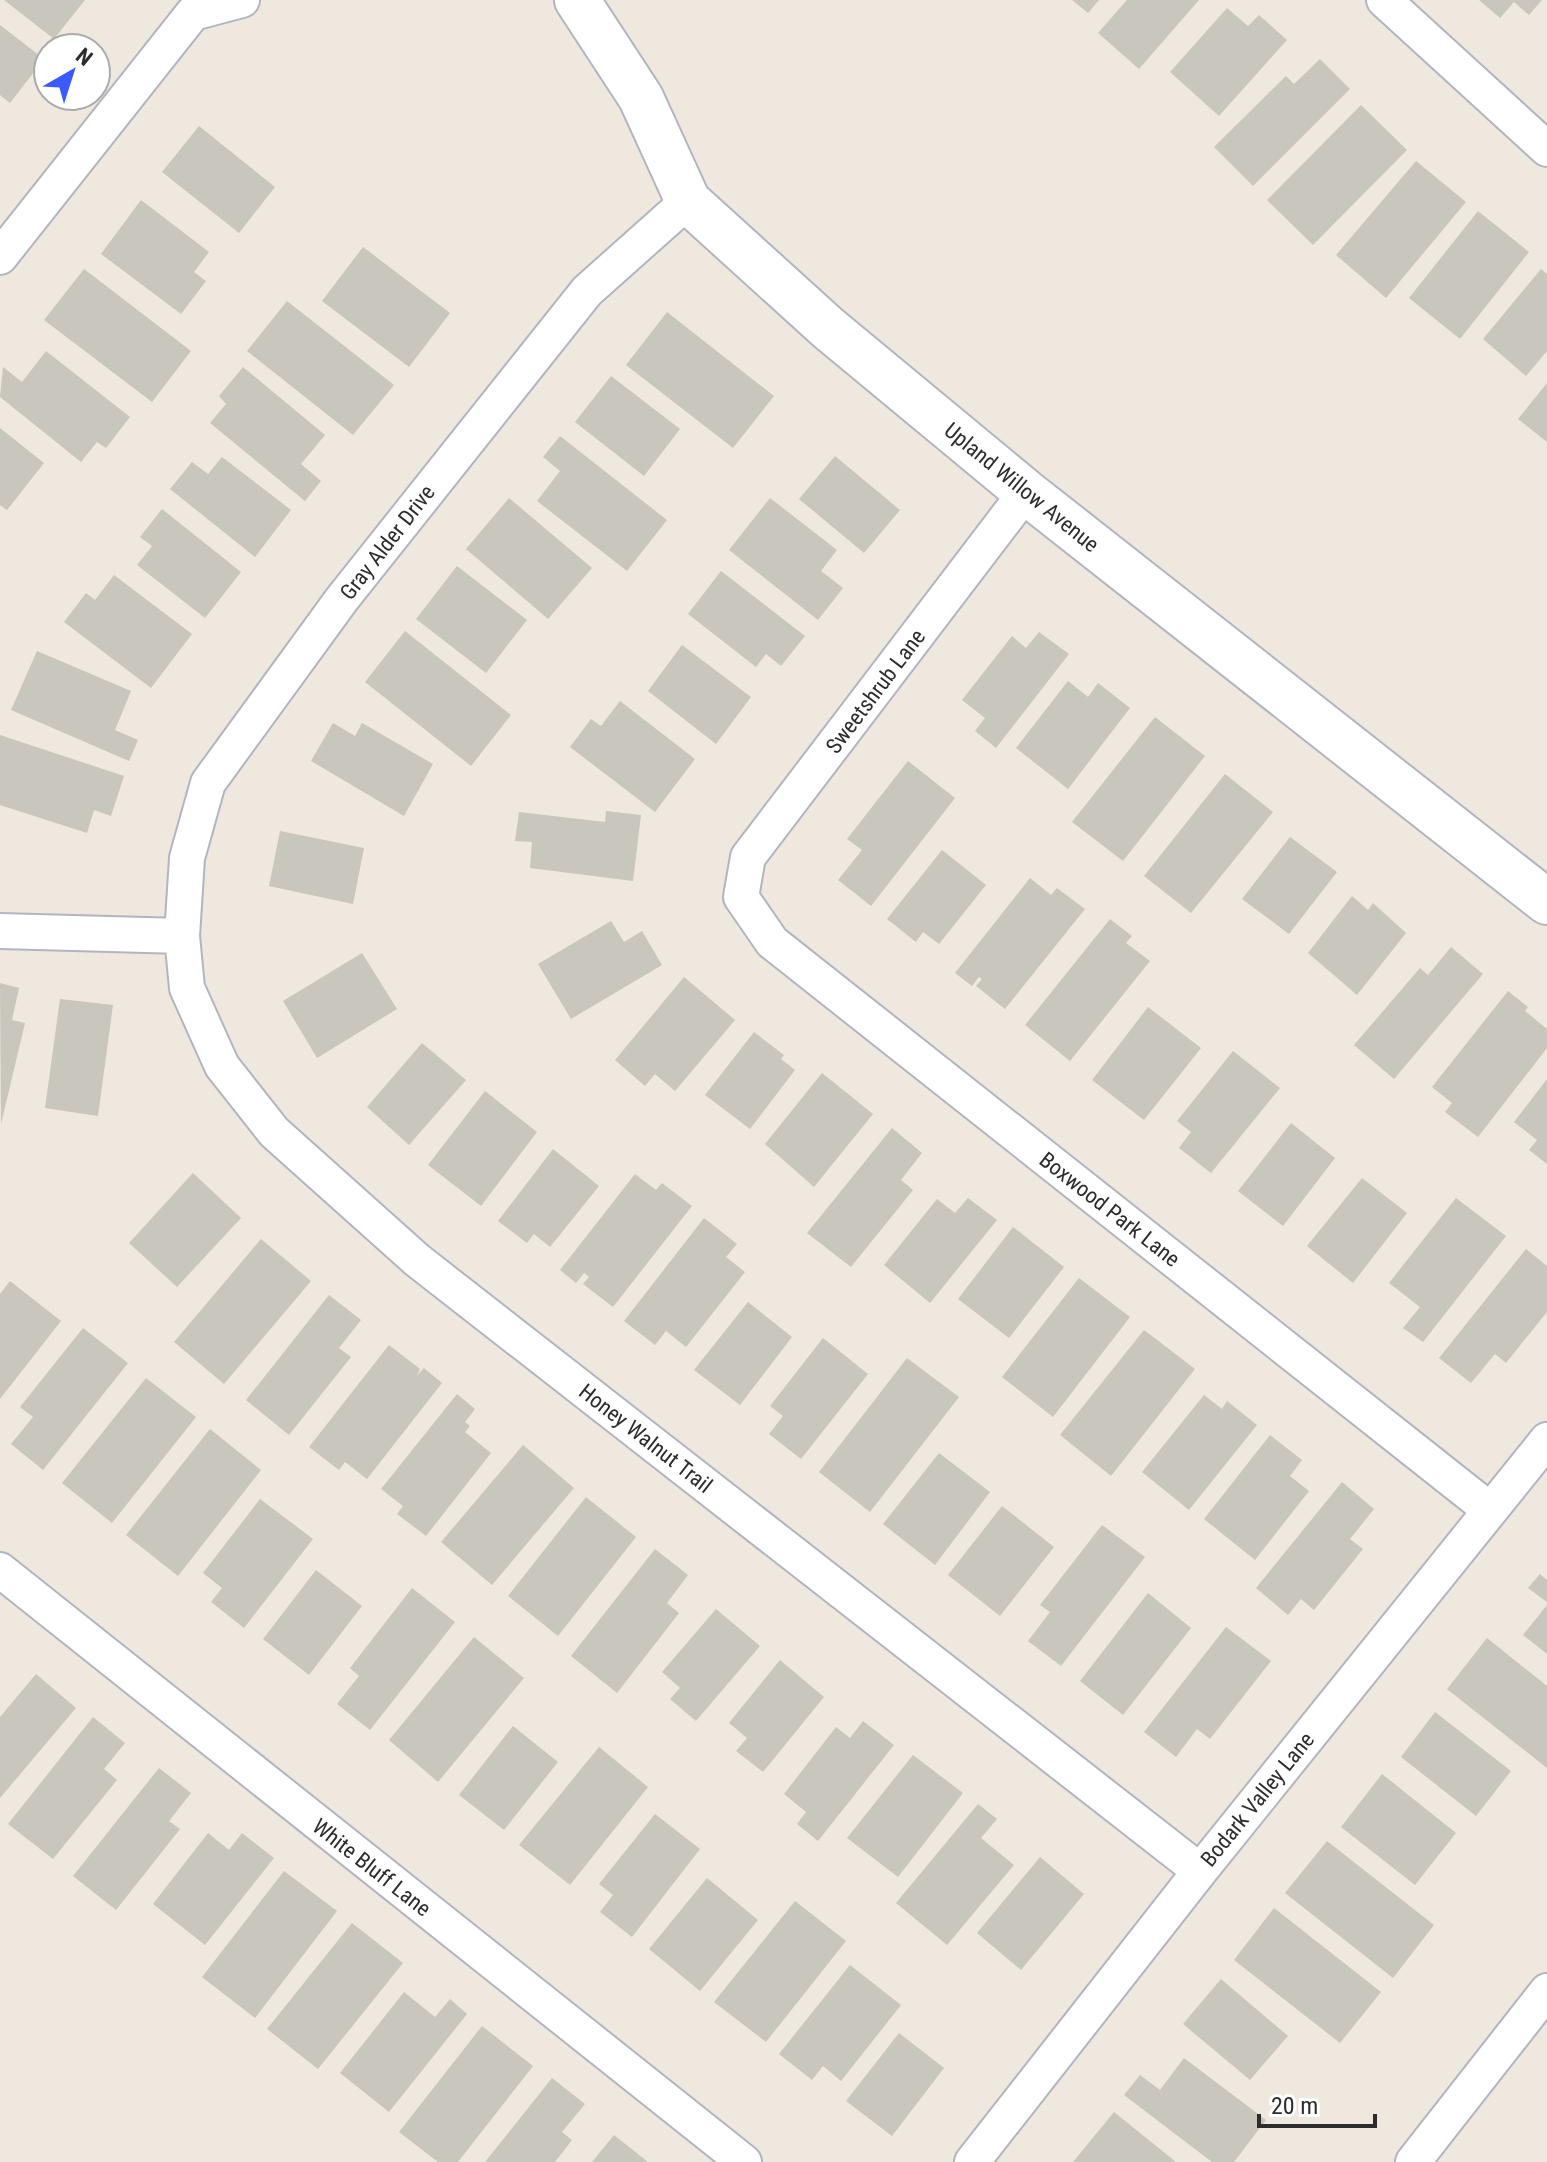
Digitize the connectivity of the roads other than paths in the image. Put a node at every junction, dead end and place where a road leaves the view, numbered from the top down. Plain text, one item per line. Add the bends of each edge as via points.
1 (242, 0) edge
2 (577, 0) edge
3 (1384, 0) edge
4 (1547, 149) edge
5 (688, 201) junction
6 (0, 257) edge
7 (1026, 492) junction
8 (741, 897) joint
9 (1547, 902) edge
10 (0, 931) edge
11 (182, 936) junction
12 (1547, 1440) edge
13 (1490, 1510) junction
14 (3, 1578) edge
15 (1200, 1871) junction
16 (1547, 1991) edge
17 (744, 2162) edge
18 (972, 2162) edge
19 (1413, 2162) edge

1 - 6 street via 193,13
2 - 5 street, Upland Willow Avenue via 641,98
3 - 4 street
5 - 7 street, Upland Willow Avenue via 828,328
5 - 11 street, Gray Alder Drive via 587,291 342,599 208,783 187,858
7 - 8 street, Sweetshrub Lane via 748,857
7 - 9 street, Upland Willow Avenue
8 - 13 street, Boxwood Park Lane via 772,942
10 - 11 street
11 - 15 street, Honey Walnut Trail via 187,988 222,1066 274,1132 417,1260
12 - 13 street, Bodark Valley Lane
13 - 15 street, Bodark Valley Lane
14 - 17 street, White Bluff Lane
15 - 18 street, Bodark Valley Lane
16 - 19 street

